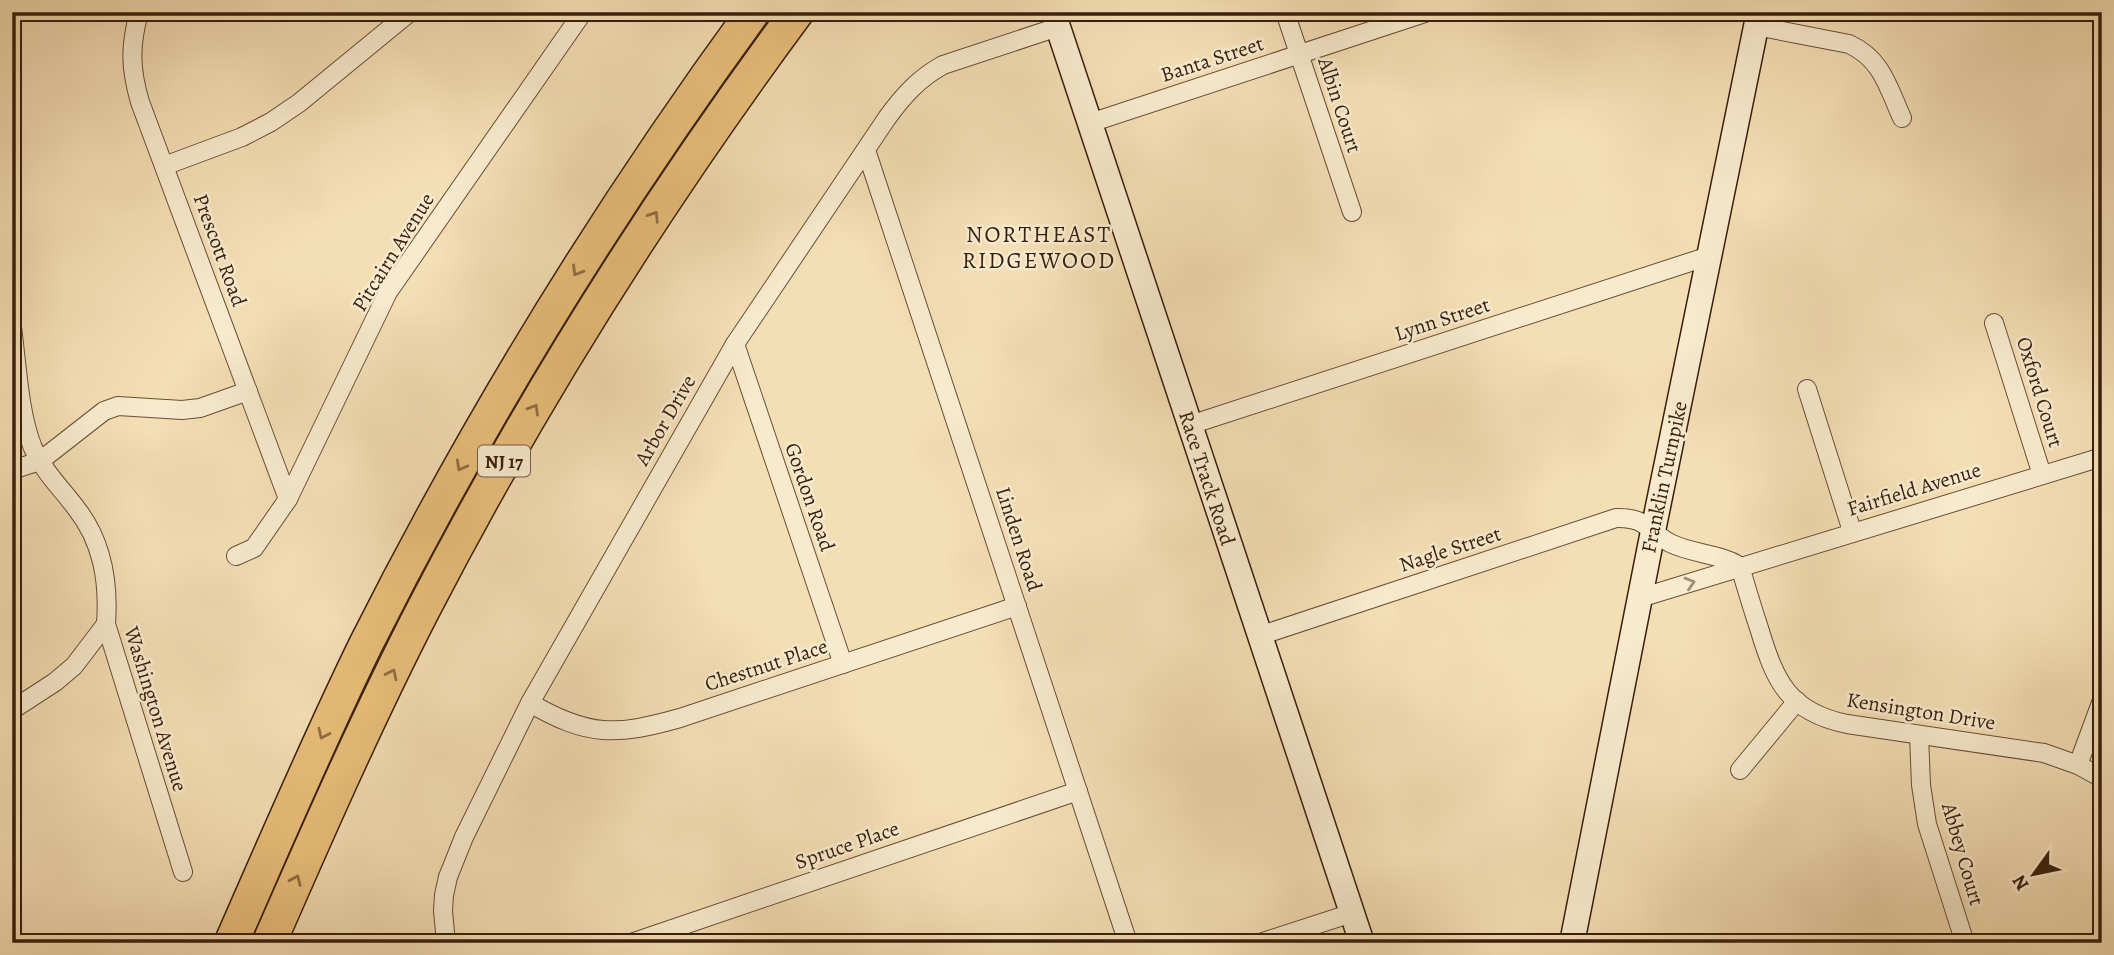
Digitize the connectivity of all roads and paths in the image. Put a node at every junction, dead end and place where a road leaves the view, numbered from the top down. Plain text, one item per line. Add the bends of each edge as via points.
1 (139, 12) edge
2 (410, 12) edge
3 (583, 12) edge
4 (731, 12) edge
5 (753, 12) edge
6 (797, 12) edge
7 (820, 12) edge
8 (1285, 12) edge
9 (1428, 12) edge
10 (1758, 19) edge
11 (1055, 20) edge
12 (1299, 54) junction
13 (727, 108) junction
14 (1902, 118) dead end
15 (1090, 123) junction
16 (866, 150) junction
17 (164, 166) junction
18 (1352, 212) dead end
19 (600, 232) junction
20 (1709, 256) junction
21 (1994, 323) dead end
22 (12, 327) edge
23 (735, 344) junction
24 (1807, 389) dead end
25 (248, 391) junction
26 (1190, 425) junction
27 (2102, 457) edge
28 (40, 461) junction
29 (12, 470) edge
30 (2042, 475) junction
31 (288, 499) junction
32 (1653, 531) junction
33 (1852, 531) junction
34 (236, 556) dead end
35 (1740, 566) junction
36 (1640, 598) junction
37 (1017, 606) junction
38 (106, 624) junction
39 (1259, 636) junction
40 (843, 664) junction
41 (2102, 700) edge
42 (1797, 701) junction
43 (530, 703) junction
44 (12, 710) edge
45 (1919, 735) junction
46 (2078, 765) junction
47 (1740, 770) dead end
48 (2102, 779) edge
49 (1078, 791) junction
50 (183, 872) dead end
51 (1352, 912) junction
52 (231, 943) edge
53 (269, 943) edge
54 (446, 943) edge
55 (631, 943) edge
56 (1128, 943) edge
57 (1260, 943) edge
58 (1362, 943) edge
59 (1573, 943) edge
60 (1965, 943) edge

1 - 17 street, Prescott Road via 133,34 133,79
2 - 17 street via 271,121
3 - 31 street, Pitcairn Avenue via 388,292
4 - 19 highway via 665,104
5 - 19 highway, NJ 17
6 - 13 highway, NJ 17
7 - 13 highway
8 - 12 street, Albin Court
9 - 12 street, Banta Street
10 - 14 street via 1862,50 1885,79
10 - 20 street, Franklin Turnpike
11 - 15 street, Race Track Road
11 - 16 street, Arbor Drive via 930,72 897,103
12 - 15 street, Banta Street
12 - 18 street, Albin Court
53 -> 13 highway, NJ 17 via 367,724 479,506 582,328
15 - 26 street, Race Track Road
16 - 23 street, Arbor Drive
16 - 37 street, Linden Road
17 - 25 street, Prescott Road
19 -> 52 highway, NJ 17 via 478,436 394,590 336,707
20 - 26 street, Lynn Street
20 - 32 street, Franklin Turnpike
21 - 30 street, Oxford Court
22 - 28 street, Washington Avenue via 25,424
23 - 40 street, Gordon Road
23 - 43 street, Arbor Drive
24 - 33 street
25 - 28 street via 183,410 118,406 104,411
25 - 31 street, Prescott Road
26 - 39 street, Race Track Road
27 - 30 street, Fairfield Avenue
28 - 29 street
28 - 38 street, Washington Avenue via 77,509 99,550 106,572
30 - 33 street, Fairfield Avenue
31 - 34 street, Pitcairn Avenue via 254,548
32 - 35 street via 1675,545
32 - 36 street, Franklin Turnpike
32 - 39 street, Nagle Street via 1629,517 1610,519
33 - 35 street, Fairfield Avenue
36 -> 35 street, Fairfield Avenue
35 - 42 street, Kensington Drive via 1769,664
36 - 59 street, Franklin Turnpike
37 - 40 street, Chestnut Place
37 - 49 street, Linden Road
38 - 44 street via 74,666
38 - 50 street, Washington Avenue
39 - 51 street, Race Track Road
40 - 43 street, Chestnut Place via 643,728 587,729
41 - 46 street
42 - 45 street, Kensington Drive via 1835,721
42 - 47 street
43 - 54 street, Arbor Drive via 448,877 443,911
45 - 46 street, Kensington Drive via 2044,753
45 - 60 street, Abbey Court via 1927,824
46 - 48 street, Kensington Drive
49 - 55 street, Spruce Place
49 - 56 street, Linden Road
51 - 57 street
51 - 58 street, Race Track Road

